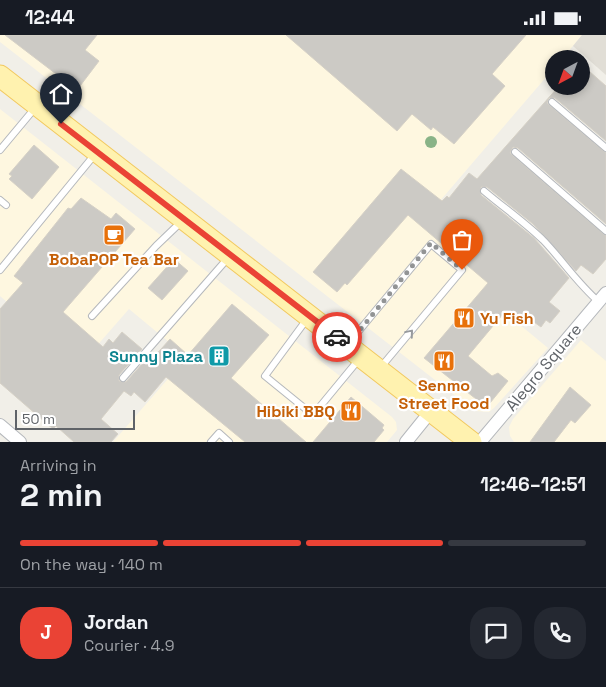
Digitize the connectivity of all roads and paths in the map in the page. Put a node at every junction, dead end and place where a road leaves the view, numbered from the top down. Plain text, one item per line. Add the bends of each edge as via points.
1 (0, 76) edge
2 (552, 101) dead end
3 (38, 105) junction
4 (606, 148) edge
5 (0, 150) edge
6 (97, 151) junction
7 (515, 152) dead end
8 (484, 191) dead end
9 (0, 200) edge
10 (6, 205) dead end
11 (184, 219) junction
12 (606, 231) edge
13 (230, 255) junction
14 (0, 270) edge
15 (602, 297) edge
16 (92, 316) dead end
17 (309, 316) junction
18 (354, 351) junction
19 (379, 370) junction
20 (124, 378) dead end
21 (430, 411) junction
22 (0, 425) edge
23 (20, 442) edge
24 (210, 442) edge
25 (229, 442) edge
26 (406, 442) edge
27 (471, 442) edge
28 (480, 442) edge

1 - 3 main road
2 - 4 lane
3 - 5 lane
3 - 6 main road
6 - 11 main road
6 - 14 lane
7 - 12 lane
8 - 15 lane via 541,239 561,259 577,283
9 - 10 lane
11 - 13 main road
11 - 16 lane
13 - 17 main road
13 - 20 lane
15 - 28 street, Alegro Square
17 - 18 main road
17 - 18 lane via 265,376 313,415
18 - 19 main road
19 -> 18 lane via 462,270 431,243
19 - 21 main road
21 - 26 street
21 - 27 main road
22 - 23 street
24 - 25 lane via 218,433

